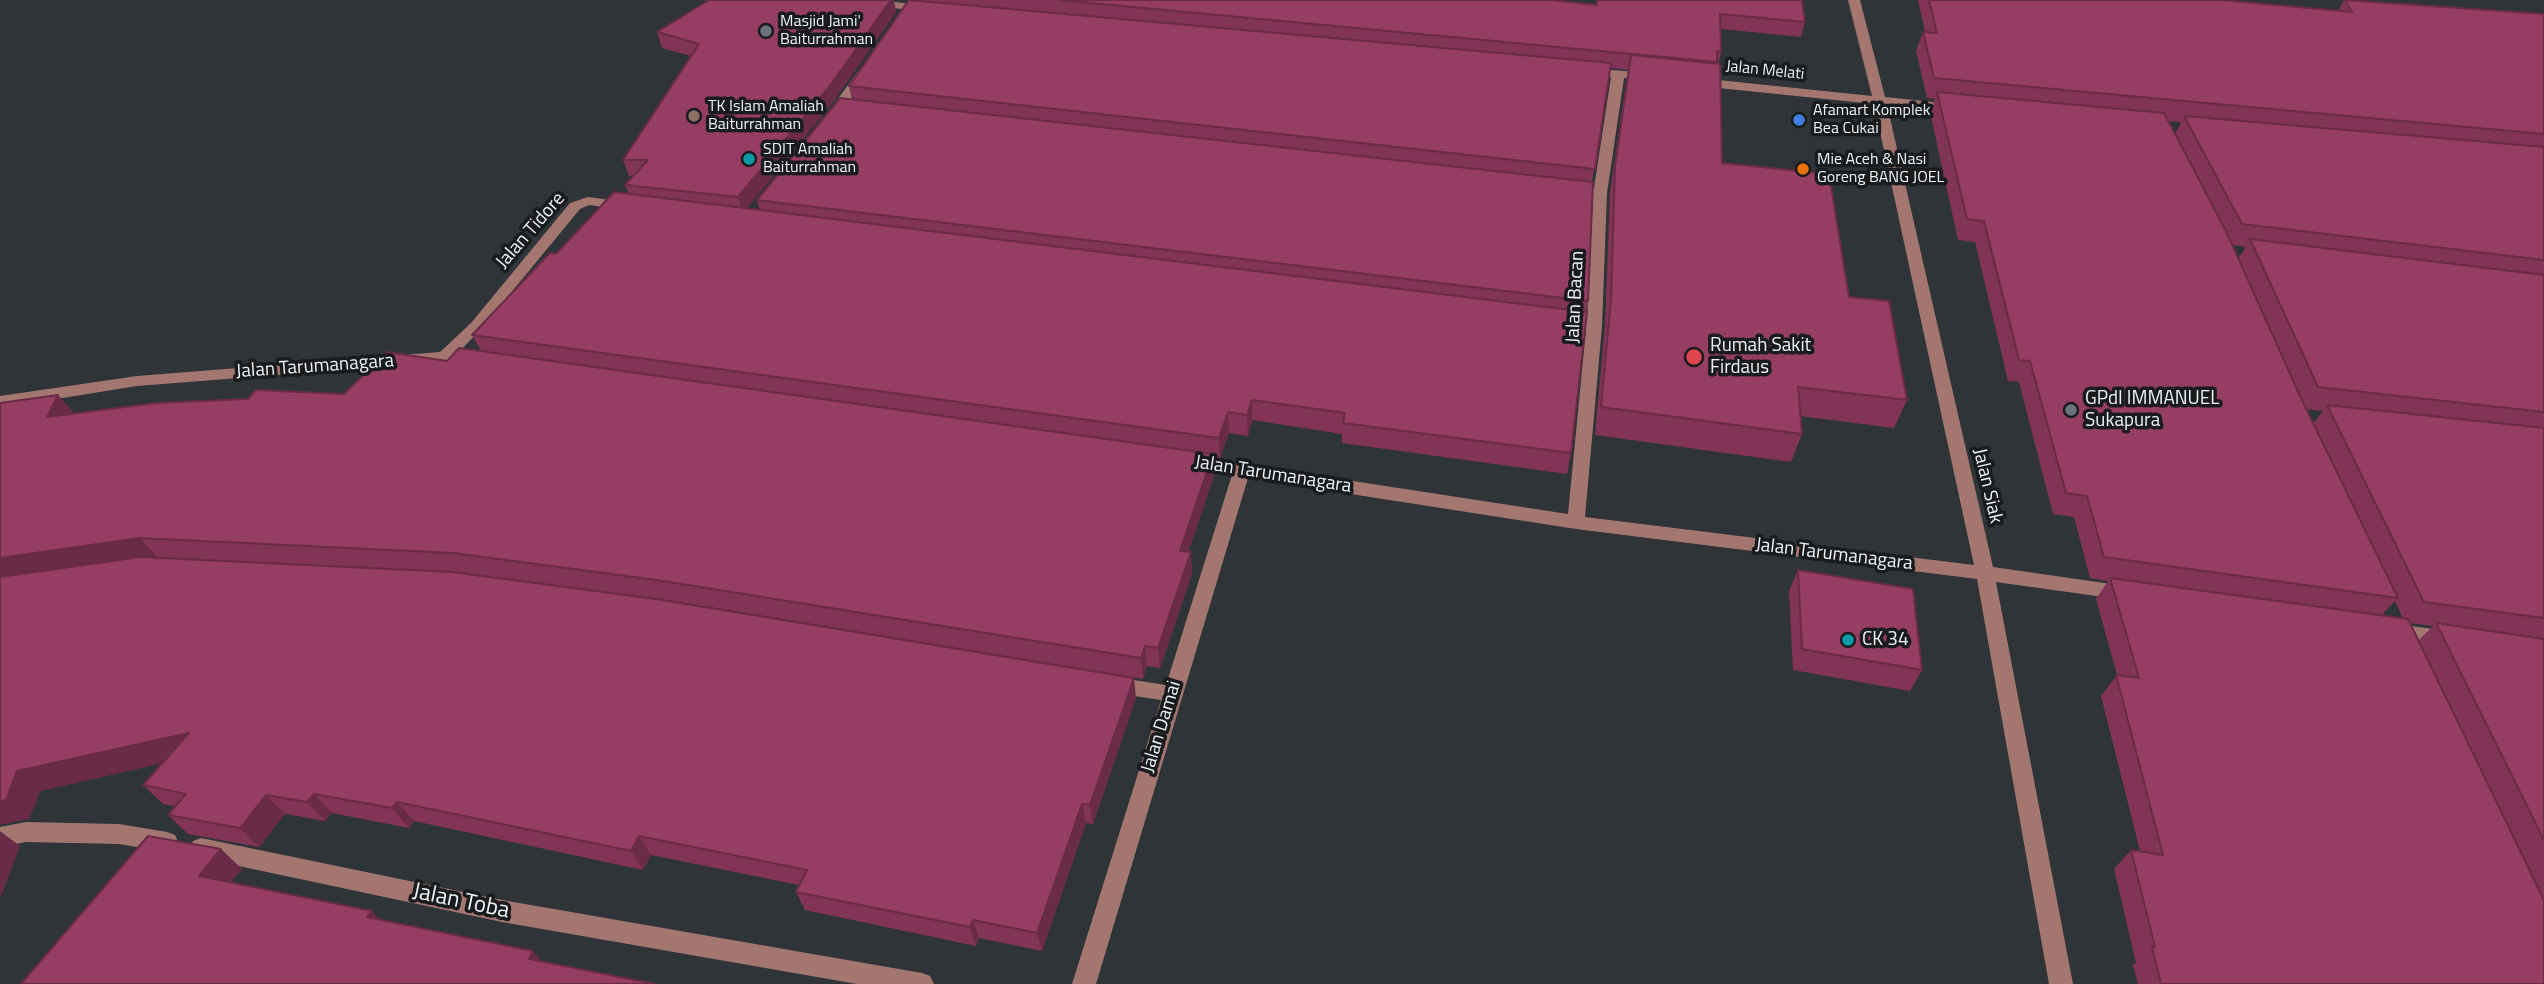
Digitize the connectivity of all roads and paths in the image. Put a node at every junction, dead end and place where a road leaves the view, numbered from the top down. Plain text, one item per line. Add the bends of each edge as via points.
1 (853, 0) edge
2 (1854, 0) edge
3 (936, 10) edge
4 (868, 66) edge
5 (1576, 70) edge
6 (1618, 74) junction
7 (1658, 78) edge
8 (1685, 81) edge
9 (1880, 101) junction
10 (1974, 110) edge
11 (823, 127) edge
12 (1559, 188) edge
13 (1601, 193) junction
14 (641, 208) edge
15 (1552, 321) edge
16 (1594, 326) junction
17 (444, 357) junction
18 (486, 363) edge
19 (0, 402) edge
20 (1173, 460) edge
21 (1242, 470) junction
22 (1576, 522) junction
23 (1985, 573) junction
24 (2138, 595) edge
25 (2392, 625) junction
26 (2368, 628) edge
27 (2463, 641) edge
28 (2407, 657) edge
29 (1090, 681) edge
30 (1172, 694) junction
31 (0, 837) edge
32 (922, 984) edge
33 (1084, 984) edge
34 (2062, 984) edge

1 - 3 street via 905,13
2 - 9 street, Jalan Siak
4 - 11 street via 847,107
5 - 6 street
6 - 7 street
6 - 13 street, Jalan Bacan
8 - 9 street, Jalan Melati
9 - 10 street, Jalan Melati
9 - 23 street, Jalan Siak
12 - 13 street
13 - 16 street, Jalan Bacan
14 - 17 street, Jalan Tidore via 588,201 578,204 476,326
15 - 16 street
16 - 22 street, Jalan Bacan
17 - 18 street, Jalan Tarumanagara
17 - 19 street, Jalan Tarumanagara via 137,381
20 - 21 street, Jalan Tarumanagara
21 - 22 street, Jalan Tarumanagara
21 - 30 street, Jalan Damai
22 - 23 street, Jalan Tarumanagara
23 - 24 street, Jalan Tarumanagara
23 - 34 street, Jalan Siak
25 - 26 street
25 - 27 street
25 - 28 street
29 - 30 street
30 - 33 street, Jalan Damai
31 - 32 street, Jalan Toba via 26,832 119,834 502,911

